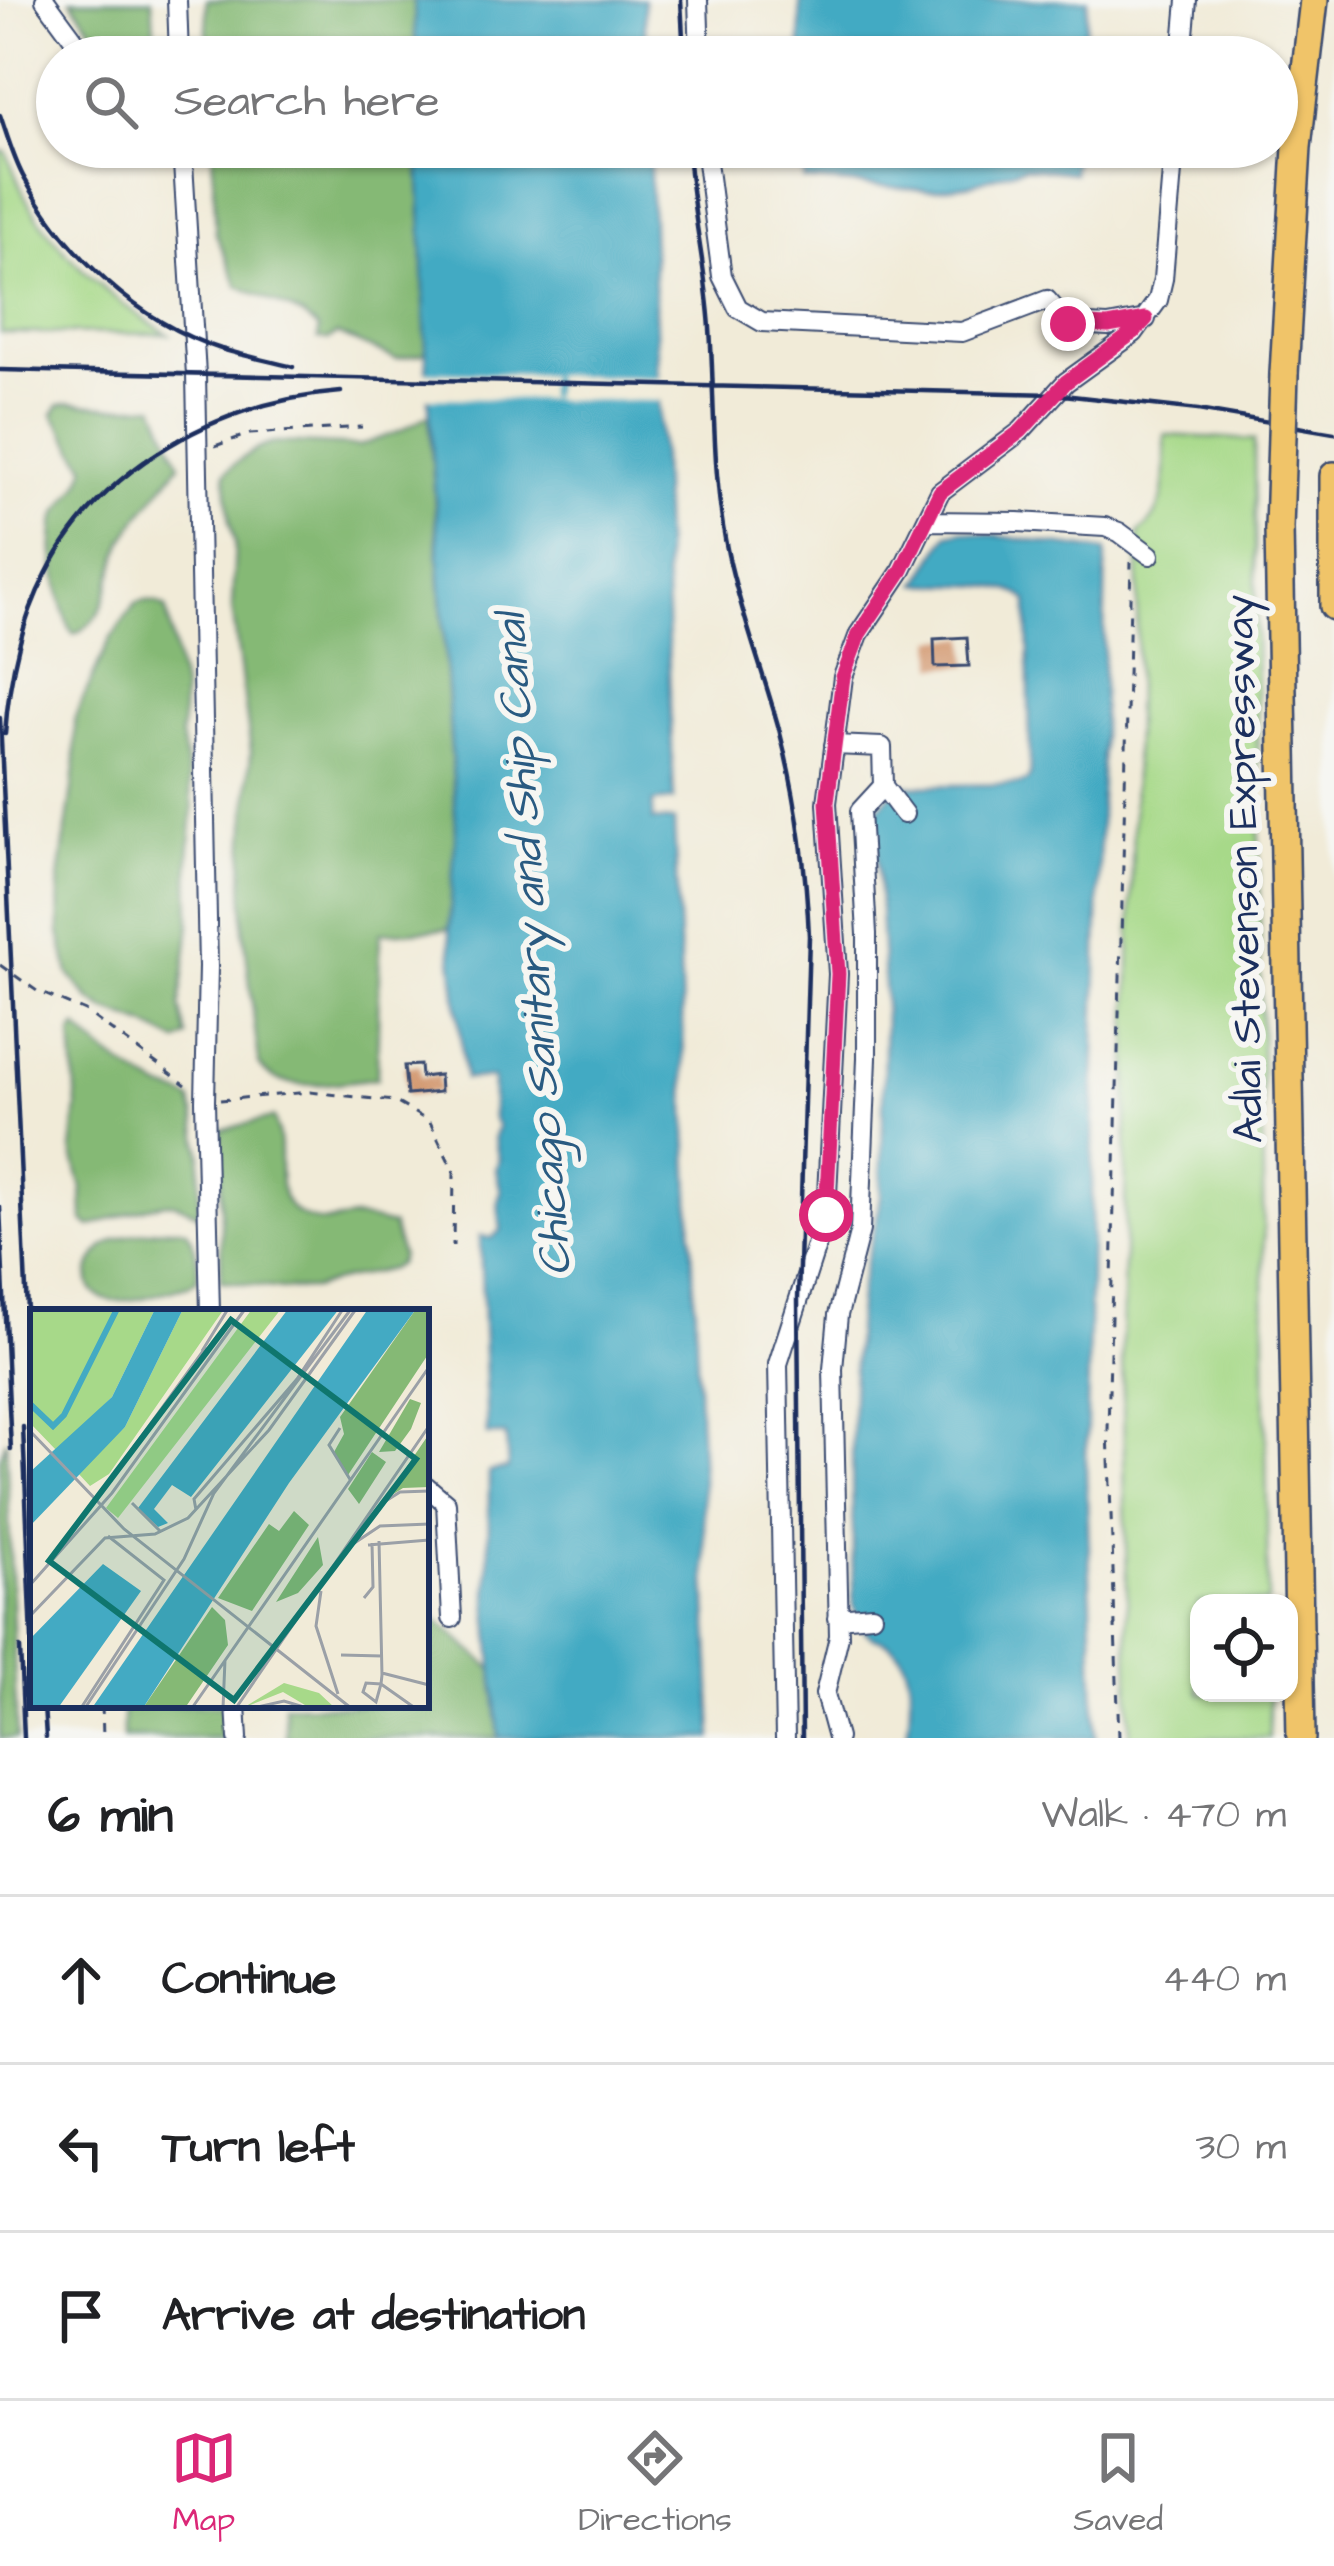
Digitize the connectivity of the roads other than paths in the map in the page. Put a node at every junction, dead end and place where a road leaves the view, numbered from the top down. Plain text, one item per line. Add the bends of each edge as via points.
1 (45, 0) edge
2 (176, 0) edge
3 (698, 0) edge
4 (1187, 0) edge
5 (1313, 0) edge
6 (72, 36) edge
7 (178, 36) edge
8 (699, 36) edge
9 (1184, 36) edge
10 (1298, 138) edge
11 (181, 168) edge
12 (708, 168) edge
13 (1172, 168) edge
14 (1296, 168) edge
15 (1146, 319) junction
16 (1334, 476) edge
17 (926, 521) junction
18 (1332, 538) edge
19 (1150, 555) dead end
20 (1334, 606) edge
21 (834, 745) junction
22 (883, 786) junction
23 (904, 814) dead end
24 (210, 1309) edge
25 (429, 1489) edge
26 (872, 1615) dead end
27 (452, 1618) dead end
28 (838, 1618) junction
29 (784, 1693) junction
30 (825, 1694) junction
31 (236, 1708) edge
32 (238, 1738) edge
33 (785, 1738) edge
34 (837, 1738) edge
35 (1301, 1738) edge

1 - 6 lane
2 - 7 lane
3 - 8 lane
4 - 9 lane
5 - 10 highway, Adlai Stevenson Expressway, bridge
11 - 24 lane via 196,375
12 - 15 lane via 722,276 738,308 762,322 962,332 1048,300 1068,324
13 - 15 lane via 1163,279
14 - 35 highway, Adlai Stevenson Expressway, bridge via 1279,529
15 - 17 lane via 940,492
16 - 18 highway
17 - 19 lane via 1105,527
17 - 21 lane via 859,634 843,677
18 - 20 highway
21 - 22 lane via 882,747
21 - 29 lane via 827,802 838,974 826,1215 778,1364
22 - 23 lane
22 - 28 lane via 860,811 867,1058 860,1230 833,1369
25 - 27 lane via 446,1503
26 - 28 lane
28 - 30 lane
29 - 30 lane
29 - 33 lane
30 - 34 lane
31 - 32 lane

